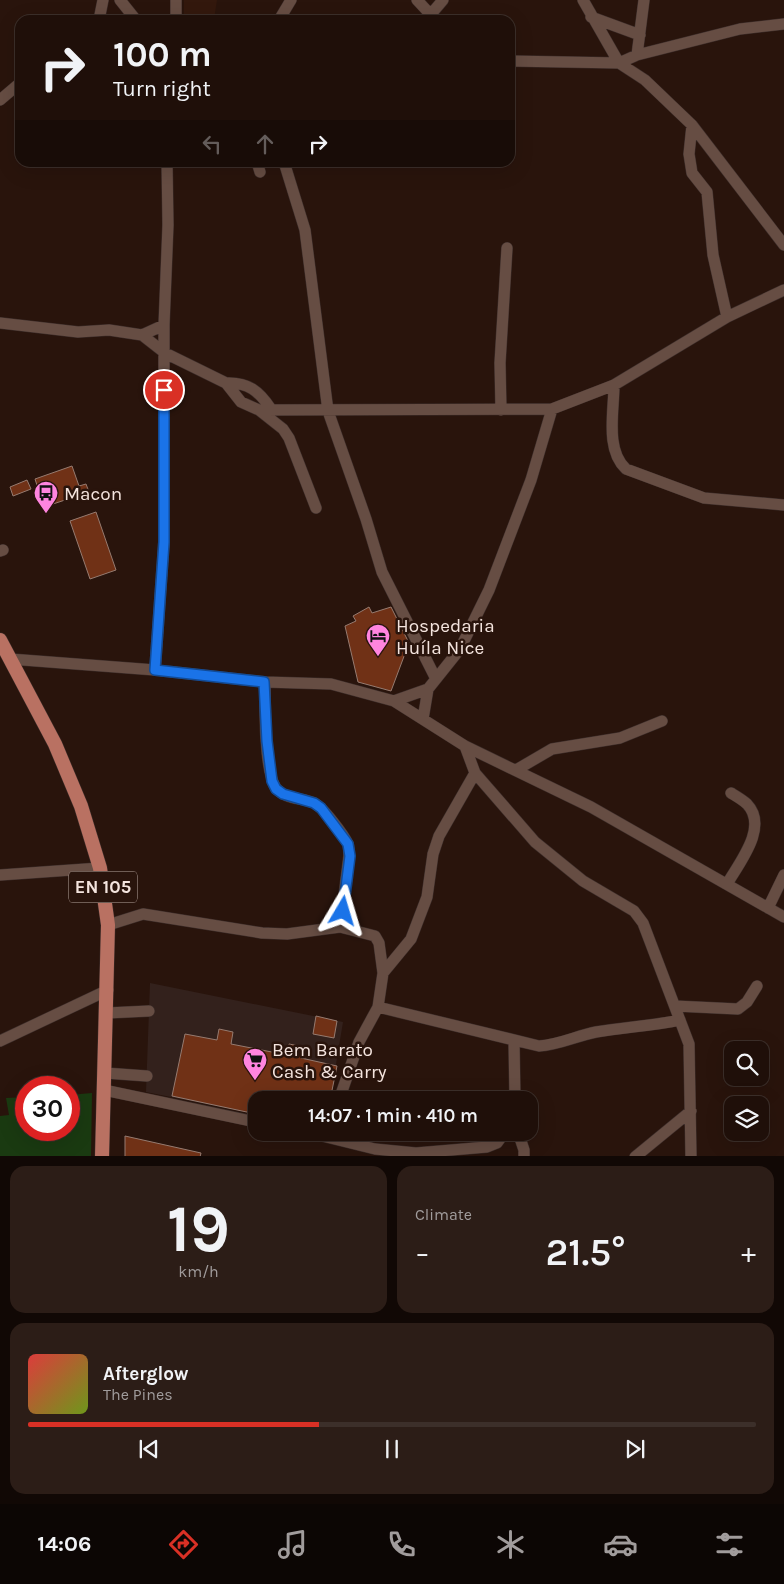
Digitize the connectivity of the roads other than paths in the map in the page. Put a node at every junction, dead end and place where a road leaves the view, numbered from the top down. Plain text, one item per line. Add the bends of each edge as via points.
1 (104, 0) edge
2 (120, 0) edge
3 (176, 0) edge
4 (291, 0) edge
5 (417, 0) edge
6 (443, 0) edge
7 (583, 0) edge
8 (644, 0) edge
9 (100, 15) edge
10 (132, 15) edge
11 (176, 15) edge
12 (282, 15) edge
13 (426, 15) edge
14 (430, 15) edge
15 (591, 16) junction
16 (784, 24) edge
17 (640, 34) junction
18 (637, 55) junction
19 (515, 61) edge
20 (619, 63) junction
21 (15, 87) edge
22 (0, 100) edge
23 (692, 125) junction
24 (167, 167) edge
25 (286, 167) edge
26 (784, 245) edge
27 (507, 248) dead end
28 (784, 290) edge
29 (727, 317) junction
30 (0, 323) edge
31 (164, 325) junction
32 (142, 335) junction
33 (164, 353) junction
34 (226, 382) junction
35 (614, 385) junction
36 (265, 409) junction
37 (552, 409) junction
38 (501, 410) junction
39 (328, 411) junction
40 (784, 505) edge
41 (316, 508) dead end
42 (0, 640) edge
43 (10, 659) junction
44 (155, 670) junction
45 (436, 679) junction
46 (264, 682) junction
47 (428, 689) junction
48 (394, 701) junction
49 (423, 719) junction
50 (662, 721) dead end
51 (465, 746) junction
52 (516, 770) junction
53 (475, 773) junction
54 (731, 792) dead end
55 (100, 868) junction
56 (0, 875) edge
57 (784, 875) edge
58 (727, 884) junction
59 (768, 908) junction
60 (784, 917) edge
61 (108, 925) junction
62 (340, 927) junction
63 (383, 973) junction
64 (757, 986) dead end
65 (108, 990) junction
66 (675, 1006) junction
67 (378, 1007) junction
68 (149, 1011) dead end
69 (107, 1013) junction
70 (680, 1020) junction
71 (0, 1041) edge
72 (514, 1041) junction
73 (105, 1073) junction
74 (147, 1076) dead end
75 (104, 1090) junction
76 (342, 1091) edge
77 (515, 1091) edge
78 (691, 1111) junction
79 (248, 1120) edge
80 (349, 1141) edge
81 (498, 1141) edge
82 (521, 1141) edge
83 (102, 1156) edge
84 (524, 1156) edge
85 (635, 1156) edge
86 (691, 1156) edge

1 - 9 street
2 - 10 street
3 - 11 street
4 - 12 street
5 - 13 street
6 - 14 street
7 - 15 street
8 - 17 street
15 - 17 street
15 - 20 street
16 - 18 street via 740,29
17 - 18 street
18 - 20 street
19 - 20 street
20 - 23 street via 645,80
21 - 22 street
23 - 26 street
23 - 29 street via 689,154 692,173 707,192 713,255
24 - 31 street
25 - 39 street via 305,230
27 - 38 street via 500,363
28 - 29 street
29 - 35 street
30 - 32 street
31 - 32 street
31 - 33 street
32 - 33 street
33 - 34 street
33 - 44 street via 164,542
34 - 36 street via 241,402
34 - 36 street via 253,388
35 - 37 street
35 - 40 street via 614,449 618,461 626,469 704,498
36 - 39 street
36 - 41 street via 289,438
37 - 38 street
37 - 45 street via 531,480 489,590 460,648
38 - 39 street
39 - 45 street via 382,572
42 - 43 main road, EN 105
43 - 44 street
43 - 55 main road, EN 105 via 55,744 81,806
44 - 46 street
45 - 47 street
46 - 48 street via 331,684
46 - 62 street via 267,741 276,789 321,808 348,844 350,856
47 - 48 street
47 - 49 street
48 - 49 street
49 - 51 street
50 - 52 street via 620,738 552,748
51 - 52 street
51 - 53 street
52 - 58 street via 590,807
53 - 63 street via 432,854 426,897 411,939
53 - 66 street via 535,842 583,881 634,910 651,941
54 - 58 street via 748,804 756,820 755,832
55 - 56 street
55 - 61 main road, EN 105
57 - 59 street
58 - 59 street
59 - 60 street
61 - 62 street via 143,914 262,934
61 - 65 main road, EN 105
62 - 63 street via 375,936
63 - 67 street
64 - 66 street via 738,1009
65 - 69 main road, EN 105
65 - 71 street
66 - 70 street
67 - 72 street
67 - 76 street via 358,1042
68 - 69 street
69 - 73 main road, EN 105
70 - 72 street via 652,1027 577,1036 555,1045 539,1046
70 - 78 street via 689,1044
72 - 77 street
73 - 74 street
73 - 75 main road, EN 105
75 - 79 street
75 - 83 main road, EN 105
78 - 85 street
78 - 86 street
80 - 81 street via 375,1149 416,1153 487,1147
82 - 84 street

